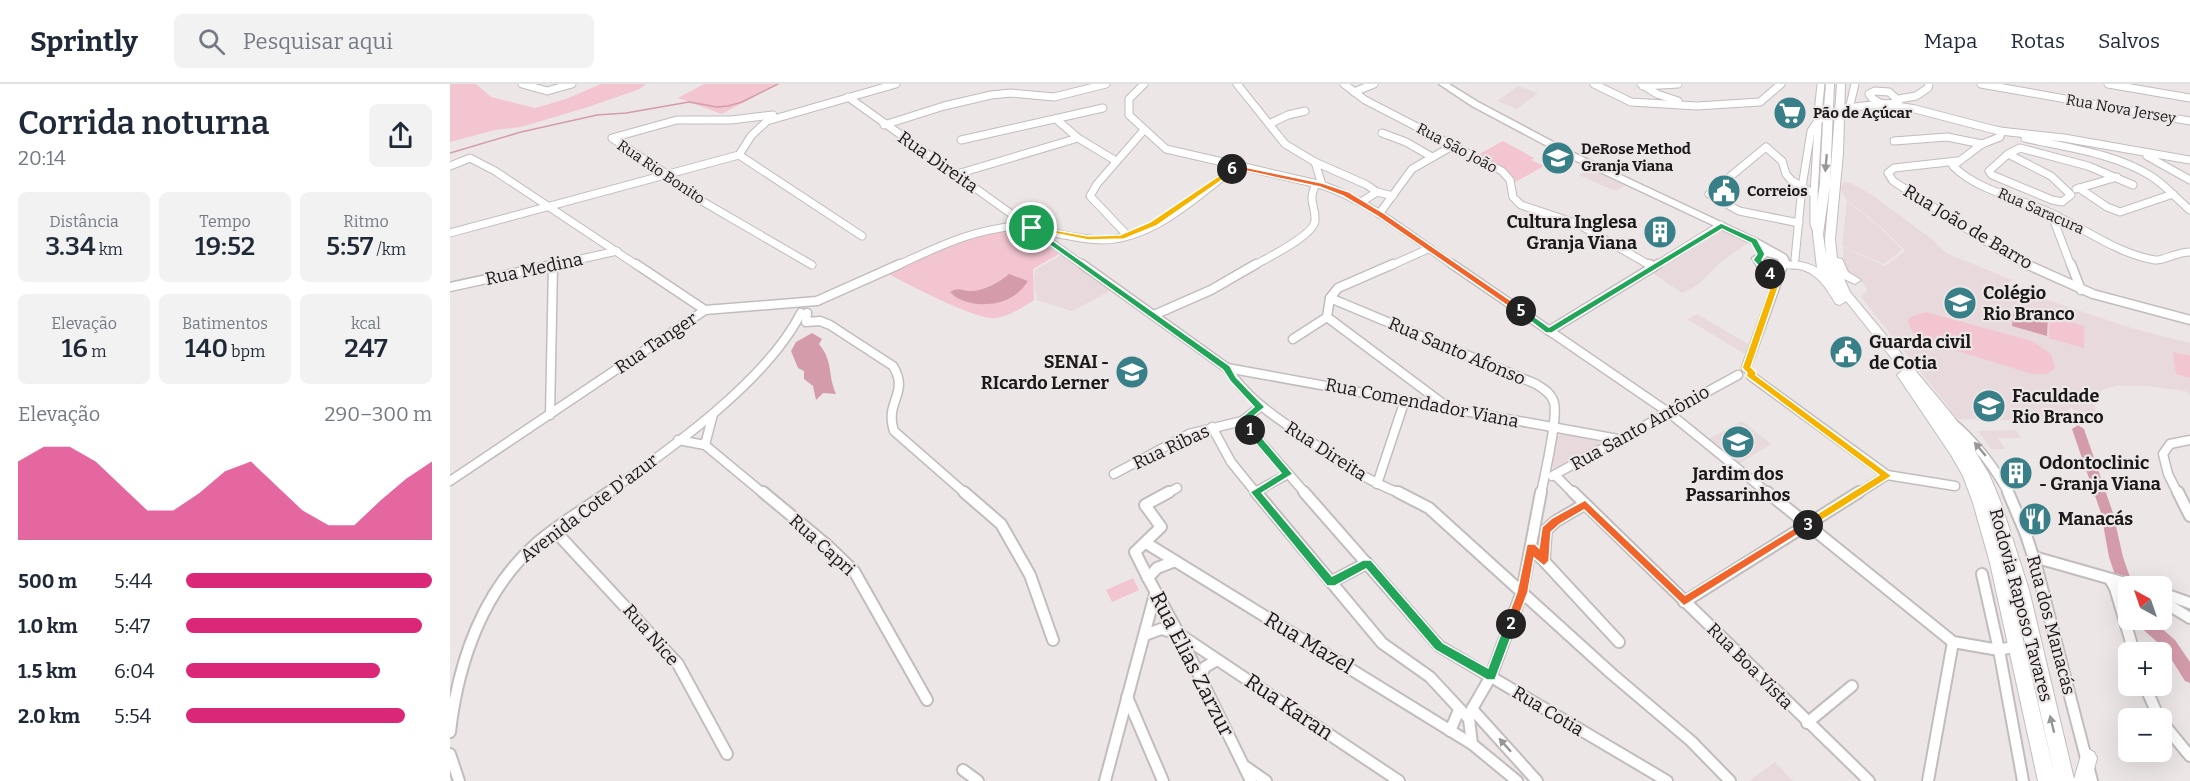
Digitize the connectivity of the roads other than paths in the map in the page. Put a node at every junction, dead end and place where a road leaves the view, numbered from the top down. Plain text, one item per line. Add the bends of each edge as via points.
1 (522, 84) edge
2 (572, 84) edge
3 (896, 84) edge
4 (1106, 84) edge
5 (1144, 84) edge
6 (1237, 84) edge
7 (1344, 84) edge
8 (1374, 84) edge
9 (1443, 84) edge
10 (1594, 84) edge
11 (1678, 84) edge
12 (1781, 84) edge
13 (1821, 84) edge
14 (1830, 84) edge
15 (1841, 84) edge
16 (1929, 84) edge
17 (1981, 84) edge
18 (2108, 84) edge
19 (2176, 84) edge
20 (1642, 85) edge
21 (1855, 85) edge
22 (1354, 92) junction
23 (1872, 92) junction
24 (2177, 95) junction
25 (848, 97) junction
26 (2190, 98) edge
27 (1899, 99) junction
28 (1686, 104) junction
29 (1885, 104) junction
30 (1103, 108) dead end
31 (1915, 109) junction
32 (1838, 110) junction
33 (1305, 111) dead end
34 (796, 112) junction
35 (1056, 119) junction
36 (2190, 120) edge
37 (1268, 122) junction
38 (884, 125) junction
39 (1817, 125) junction
40 (1144, 130) junction
41 (2000, 131) junction
42 (1382, 133) dead end
43 (1078, 138) junction
44 (961, 140) dead end
45 (1894, 141) dead end
46 (1982, 144) junction
47 (1454, 145) junction
48 (2128, 149) junction
49 (2008, 154) junction
50 (739, 155) junction
51 (1432, 157) junction
52 (2190, 160) edge
53 (1116, 161) junction
54 (1957, 161) junction
55 (1315, 162) junction
56 (450, 166) edge
57 (1235, 167) junction
58 (2170, 167) junction
59 (2190, 171) edge
60 (957, 174) junction
61 (668, 175) junction
62 (2116, 177) junction
63 (2190, 180) edge
64 (1319, 185) junction
65 (2133, 185) dead end
66 (1802, 187) junction
67 (2079, 188) junction
68 (1377, 192) junction
69 (2069, 193) junction
70 (1814, 194) junction
71 (2174, 195) junction
72 (1393, 196) junction
73 (2090, 197) junction
74 (1361, 202) junction
75 (2180, 202) junction
76 (2190, 204) edge
77 (548, 207) junction
78 (2190, 210) edge
79 (2050, 213) junction
80 (1380, 214) junction
81 (1799, 223) junction
82 (1721, 225) junction
83 (1029, 226) junction
84 (450, 233) edge
85 (1127, 235) junction
86 (862, 236) dead end
87 (1824, 237) junction
88 (1754, 241) junction
89 (1430, 248) junction
90 (617, 251) junction
91 (1818, 252) junction
92 (2190, 252) edge
93 (1761, 254) junction
94 (1784, 261) junction
95 (553, 265) junction
96 (812, 265) dead end
97 (1654, 267) junction
98 (1766, 267) junction
99 (1825, 278) junction
100 (1776, 282) junction
101 (450, 287) edge
102 (2081, 290) junction
103 (1330, 298) junction
104 (806, 309) junction
105 (705, 310) junction
106 (1154, 315) junction
107 (1327, 317) junction
108 (2190, 320) edge
109 (1869, 321) junction
110 (1549, 331) junction
111 (1293, 339) dead end
112 (1227, 368) junction
113 (1748, 372) junction
114 (1405, 400) junction
115 (1260, 407) junction
116 (1450, 409) junction
117 (1668, 412) junction
118 (713, 414) junction
119 (550, 415) junction
120 (1949, 420) junction
121 (1242, 421) junction
122 (1212, 427) junction
123 (1553, 428) junction
124 (1618, 439) junction
125 (678, 440) junction
126 (2190, 441) edge
127 (705, 445) junction
128 (1546, 464) junction
129 (1114, 474) dead end
130 (1288, 474) junction
131 (1557, 474) junction
132 (1887, 476) junction
133 (450, 481) edge
134 (1542, 482) junction
135 (1377, 484) junction
136 (1954, 486) dead end
137 (1178, 488) dead end
138 (1255, 492) junction
139 (1585, 504) junction
140 (2190, 516) edge
141 (1807, 525) junction
142 (554, 530) junction
143 (1146, 543) junction
144 (1531, 547) junction
145 (2034, 557) junction
146 (1175, 561) junction
147 (1544, 561) junction
148 (1367, 563) junction
149 (1982, 574) dead end
150 (1148, 578) junction
151 (2110, 579) junction
152 (2118, 581) edge
153 (1331, 582) junction
154 (1522, 592) junction
155 (1155, 594) junction
156 (2172, 597) edge
157 (1684, 602) junction
158 (2190, 603) edge
159 (2172, 607) edge
160 (2190, 618) edge
161 (1179, 634) junction
162 (1144, 635) junction
163 (1053, 640) dead end
164 (1619, 642) dead end
165 (1953, 642) junction
166 (2131, 642) edge
167 (2017, 646) junction
168 (1999, 650) junction
169 (1217, 660) junction
170 (1491, 676) junction
171 (1199, 679) junction
172 (1852, 686) dead end
173 (1127, 697) junction
174 (927, 700) dead end
175 (1467, 713) junction
176 (1807, 723) junction
177 (1450, 731) junction
178 (450, 732) edge
179 (2172, 734) edge
180 (1472, 744) junction
181 (450, 754) edge
182 (727, 754) dead end
183 (2190, 756) edge
184 (2088, 758) junction
185 (1244, 765) junction
186 (963, 770) dead end
187 (459, 781) edge
188 (978, 781) edge
189 (1105, 781) edge
190 (1162, 781) edge
191 (1251, 781) edge
192 (1266, 781) edge
193 (1399, 781) edge
194 (1517, 781) edge
195 (1537, 781) edge
196 (1667, 781) edge
197 (1730, 781) edge
198 (1869, 781) edge
199 (1928, 781) edge
200 (2023, 781) edge
201 (2047, 781) edge
202 (2065, 781) edge
203 (2082, 781) edge
204 (2092, 781) edge

1 - 2 street via 548,92
3 - 25 street
4 - 38 street via 1056,97 999,94
5 - 40 street via 1129,99 1129,115
6 - 37 street
7 - 22 street, Rua São João
8 - 22 street
9 - 82 main road via 1519,129
10 - 28 street via 1635,103
11 - 20 street
12 - 28 street via 1770,97 1758,103
13 - 39 street
14 - 32 highway, Rodovia Raposo Tavares
15 - 32 highway, Rodovia Raposo Tavares
16 - 27 street via 1919,95
17 - 36 street, Rua Nova Jersey
18 - 24 street
19 - 24 street
20 - 28 street
21 - 23 street
21 - 32 street via 1854,99
22 - 47 street, Rua São João
23 - 27 street via 1885,91
23 - 29 street via 1870,98
24 - 26 street
25 - 34 street
25 - 38 street, Rua Direita
27 - 29 street via 1898,103
27 - 31 street
29 - 31 street
29 - 32 street
30 - 35 street
31 - 41 street
32 - 39 highway
32 - 87 highway, Rodovia Raposo Tavares via 1838,153
33 - 37 street
34 - 50 street via 762,124
34 - 61 street, Rua Rio Bonito via 740,120 677,120 612,137
35 - 43 street
35 - 44 street
37 - 55 street via 1285,144
38 - 60 street, Rua Direita
39 - 66 street via 1811,131
39 -> 70 street
40 - 53 street
40 - 57 street via 1172,152
41 - 46 street via 2000,137
41 - 48 street
41 - 71 street via 2136,169
42 - 51 street
43 - 53 street
43 - 60 street
45 - 46 street via 1947,137
46 - 54 street
47 - 51 street
47 - 97 street, Rua São João via 1505,174 1513,197 1521,206 1578,224
48 - 52 street
48 - 58 street
49 - 62 street via 2024,149
49 - 69 street
49 - 69 street via 1989,173 2056,201 2065,201
50 - 61 street
50 - 86 street
51 - 72 street via 1412,169
53 - 85 street via 1090,196
54 - 79 street, Rua Saracura via 1953,166 1965,178
54 - 102 street, Rua João de Barro via 1894,168 1888,173 1893,181 2004,253
55 - 64 street
55 - 68 street
56 - 77 street, Rua Tanger via 470,158
57 - 64 street
57 - 85 street via 1175,211
58 - 59 street
58 - 63 street
60 - 83 street, Rua Direita
61 - 77 street
61 - 96 street, Rua Rio Bonito via 695,197
62 - 65 street
62 - 67 street
64 - 74 street
64 - 106 street via 1311,191 1309,202 1316,220 1308,233 1211,290
66 - 70 street
66 - 81 street
66 - 81 street via 1789,177 1782,161 1767,147 1710,192 1745,213
67 - 69 street
67 - 73 street
68 - 72 street
68 - 74 street
69 - 73 street
70 - 87 street via 1814,224
71 - 73 street via 2120,212
71 - 75 street
72 - 80 street
74 - 80 street
75 - 76 street
75 - 78 street
77 - 84 street
77 - 90 street, Rua Tanger
79 - 92 street, Rua Saracura via 2144,258 2159,261 2178,252
79 - 102 street
80 - 89 street
81 - 94 street
82 - 88 main road
82 - 97 street
83 - 85 street via 1088,238
83 - 104 street via 997,227 967,234
83 - 106 street, Rua Direita
87 - 91 highway, Rodovia Raposo Tavares
87 - 109 highway, Rodovia Raposo Tavares via 1835,275
87 - 109 highway via 1841,271 1856,285 1855,296
88 - 93 main road
88 - 94 main road
89 - 103 street via 1338,288
89 - 110 street
90 - 95 street, Rua Medina
90 - 105 street, Rua Tanger
91 - 94 highway via 1808,259
91 - 99 highway, Rodovia Raposo Tavares
93 - 94 main road
93 - 98 main road via 1757,260
94 - 98 main road
94 - 99 highway via 1805,266
94 - 100 street
95 - 101 street, Rua Medina
95 - 119 street
97 - 110 street
98 - 100 street
99 - 167 highway, Rodovia Raposo Tavares via 1924,402 1970,476 1998,563
100 - 113 street
102 - 108 street, Rua João de Barro
103 - 107 street
103 - 123 street, Rua Santo Afonso via 1536,384 1555,402
104 - 105 street
104 - 118 street, Avenida Cote D'azur via 742,388
104 - 163 street via 806,322 820,321 836,328 896,371 901,387 889,419 894,431 1001,524 1030,575
105 - 119 street, Rua Tanger
106 - 112 street, Rua Direita
107 - 111 street
107 - 116 street
109 - 120 highway, Rodovia Raposo Tavares
110 - 117 street
112 - 114 street, Rua Comendador Viana
112 - 115 street, Rua Direita
113 - 117 street, Rua Santo Antônio via 1737,368 1738,375
113 - 132 street
114 - 116 street, Rua Comendador Viana
114 - 135 street
115 - 121 street, Rua Ribas
115 - 135 street, Rua Direita
116 - 123 street, Rua Comendador Viana
117 - 124 street, Rua Santo Antônio
117 - 141 street
118 - 125 street, Avenida Cote D'azur
118 - 127 street
119 - 133 street, Rua Tanger
145 -> 120 street, Rua dos Manacás via 1995,467 1965,431
202 -> 120 highway, Rodovia Raposo Tavares via 2021,590 1994,503 1982,474
121 - 122 street, Rua Ribas
121 - 130 street, Rua Cotia
122 - 129 street, Rua Ribas via 1189,434
122 - 138 street via 1227,457
123 - 124 street, Rua Comendador Viana
123 - 128 street
124 - 131 street, Rua Santo Antônio
125 - 127 street
125 - 142 street, Avenida Cote D'azur
126 - 140 street via 2170,444 2163,454 2168,474
127 - 174 street, Rua Capri via 854,571
128 - 131 street, Rua Boa Vista
128 - 134 street
130 - 138 street
130 - 148 street, Rua Cotia
131 - 134 street, Rua Santo Antônio
131 - 139 street, Rua Boa Vista
132 - 136 street
132 - 141 street
134 - 144 street
135 - 154 street, Rua Direita via 1416,499
137 - 143 street via 1145,505 1161,527
138 - 153 street
139 - 147 street via 1546,530
139 - 157 street, Rua Boa Vista
141 - 157 street
141 - 165 street
142 - 178 street, Avenida Cote D'azur via 516,563 477,626 456,693
142 - 182 street, Rua Nice via 678,664
143 - 146 street, Rua Mazel
143 - 150 street via 1135,552
144 - 147 street
144 - 154 street
145 - 151 street
145 - 184 street, Rua dos Manacás
146 - 150 street, Rua Elias Zarzur via 1157,568
146 - 177 street, Rua Mazel
147 - 164 street
148 - 153 street
148 - 170 street, Rua Cotia via 1439,646
149 - 168 street
150 - 155 street, Rua Elias Zarzur
151 - 152 street
151 - 166 street
153 - 175 street via 1382,644 1430,677
154 - 170 street
154 - 197 street, Rua Direita via 1691,741
155 - 161 street, Rua Elias Zarzur
155 - 162 street
156 - 158 street
157 - 176 street, Rua Boa Vista
159 - 160 street
161 - 162 street via 1163,628
161 - 169 street, Rua Karan
161 - 171 street, Rua Elias Zarzur
162 - 173 street
165 - 168 street
165 - 199 street
167 - 168 street
167 - 201 highway, Rodovia Raposo Tavares
168 - 200 street
169 - 171 street via 1205,667
169 - 193 street, Rua Karan
170 - 175 street
170 - 196 street, Rua Cotia
171 - 185 street, Rua Elias Zarzur
172 - 176 street
173 - 189 street
173 - 190 street
175 - 177 street
175 - 180 street
195 -> 175 street
176 - 198 street, Rua Boa Vista
177 - 180 street, Rua Mazel
179 - 183 street
180 - 194 street, Rua Mazel
181 - 187 street
184 - 203 highway
184 - 204 street, Rua dos Manacás
185 - 191 street, Rua Elias Zarzur
185 - 192 street
186 - 188 street

